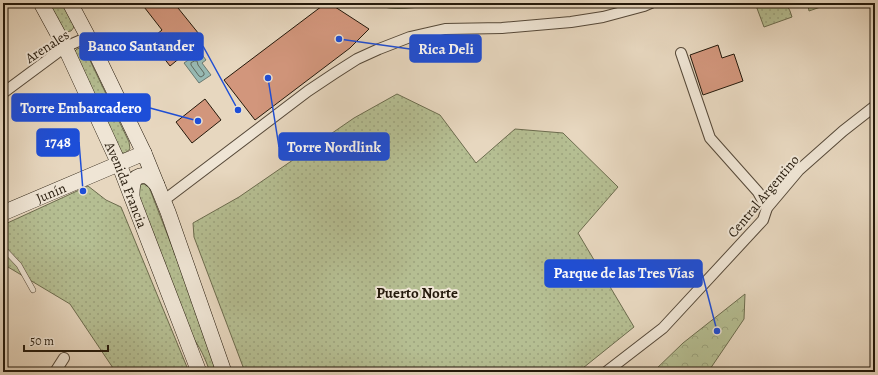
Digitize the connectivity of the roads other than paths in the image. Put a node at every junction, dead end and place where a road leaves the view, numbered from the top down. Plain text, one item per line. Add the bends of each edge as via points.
1 (42, 3) edge
2 (70, 3) edge
3 (651, 3) edge
4 (88, 37) junction
5 (65, 48) junction
6 (680, 53) dead end
7 (3, 93) edge
8 (875, 106) edge
9 (144, 153) junction
10 (119, 164) junction
11 (157, 186) junction
12 (132, 197) junction
13 (163, 201) junction
14 (767, 208) junction
15 (3, 213) edge
16 (3, 248) edge
17 (33, 290) dead end
18 (64, 358) dead end
19 (55, 372) edge
20 (199, 372) edge
21 (224, 372) edge
22 (606, 372) edge

1 - 5 main road, Avenida Francia
2 - 4 main road, Avenida Francia
3 - 13 street via 571,22 502,28 445,29 379,48 335,72 308,91
4 - 5 street, Arenales
4 - 9 main road, Avenida Francia
5 - 7 street, Arenales
5 - 10 main road, Avenida Francia
6 - 14 street via 710,138 758,192
8 - 14 street, Central Argentino via 799,170
9 - 10 main road, Junín
9 - 11 main road, Avenida Francia
10 - 12 main road, Avenida Francia
10 - 15 main road, Junín
11 - 12 main road via 150,177 138,176 133,182
11 - 13 main road, Avenida Francia
12 - 20 main road, Avenida Francia
13 - 21 main road, Avenida Francia
14 - 22 street, Central Argentino via 763,220 663,328
16 - 17 lane via 19,265
18 - 19 street

